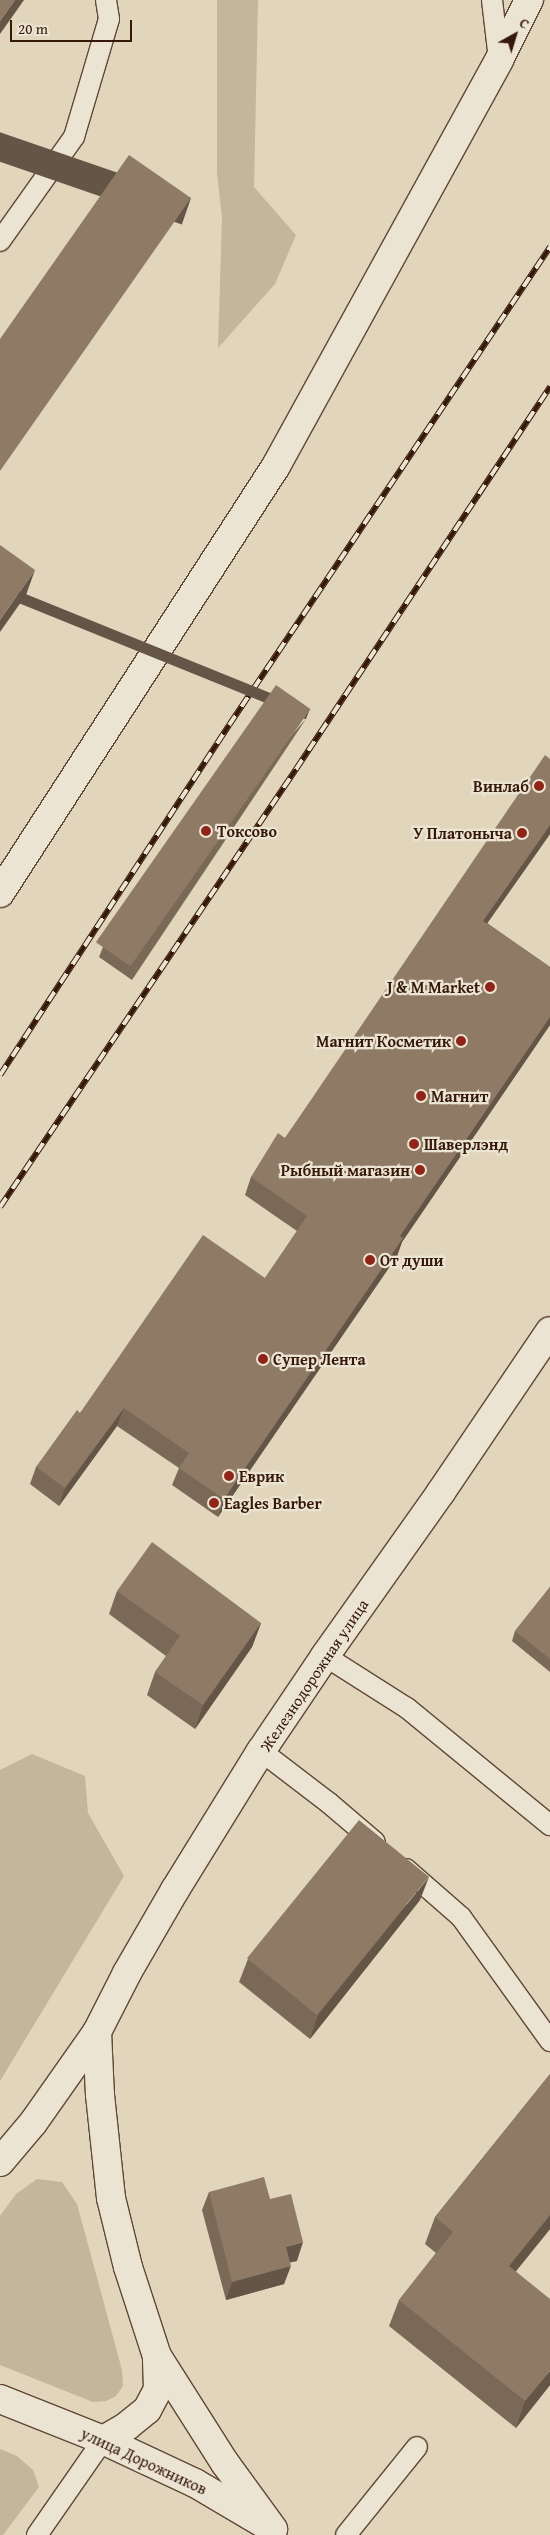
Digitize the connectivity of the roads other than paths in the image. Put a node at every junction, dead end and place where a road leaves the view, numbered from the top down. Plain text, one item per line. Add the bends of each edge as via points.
1 (106, 0) edge
2 (492, 0) edge
3 (529, 0) edge
4 (499, 60) junction
5 (0, 241) edge
6 (0, 893) edge
7 (550, 1331) edge
8 (325, 1656) junction
9 (262, 1751) junction
10 (550, 1825) edge
11 (97, 2032) junction
12 (550, 2041) edge
13 (0, 2162) edge
14 (157, 2356) junction
15 (0, 2399) edge
16 (103, 2440) junction
17 (417, 2447) dead end
18 (277, 2532) edge
19 (37, 2535) edge
20 (346, 2535) edge

1 - 5 lane via 109,19 74,137
2 - 4 lane
3 - 4 street
4 - 6 street via 276,466
7 - 8 street, Железнодорожная улица via 442,1492
8 - 9 street, Железнодорожная улица
8 - 10 lane via 406,1708
9 - 11 street, Железнодорожная улица via 175,1890 127,1972
9 - 12 lane via 329,1803 460,1917
11 - 13 street, Железнодорожная улица via 33,2123
11 - 14 street via 111,2198 128,2267
14 - 16 street via 158,2390 147,2410
14 - 18 street via 225,2463
15 - 16 street, улица Дорожников
16 - 18 street, улица Дорожников via 195,2483
16 - 19 lane
17 - 20 lane

